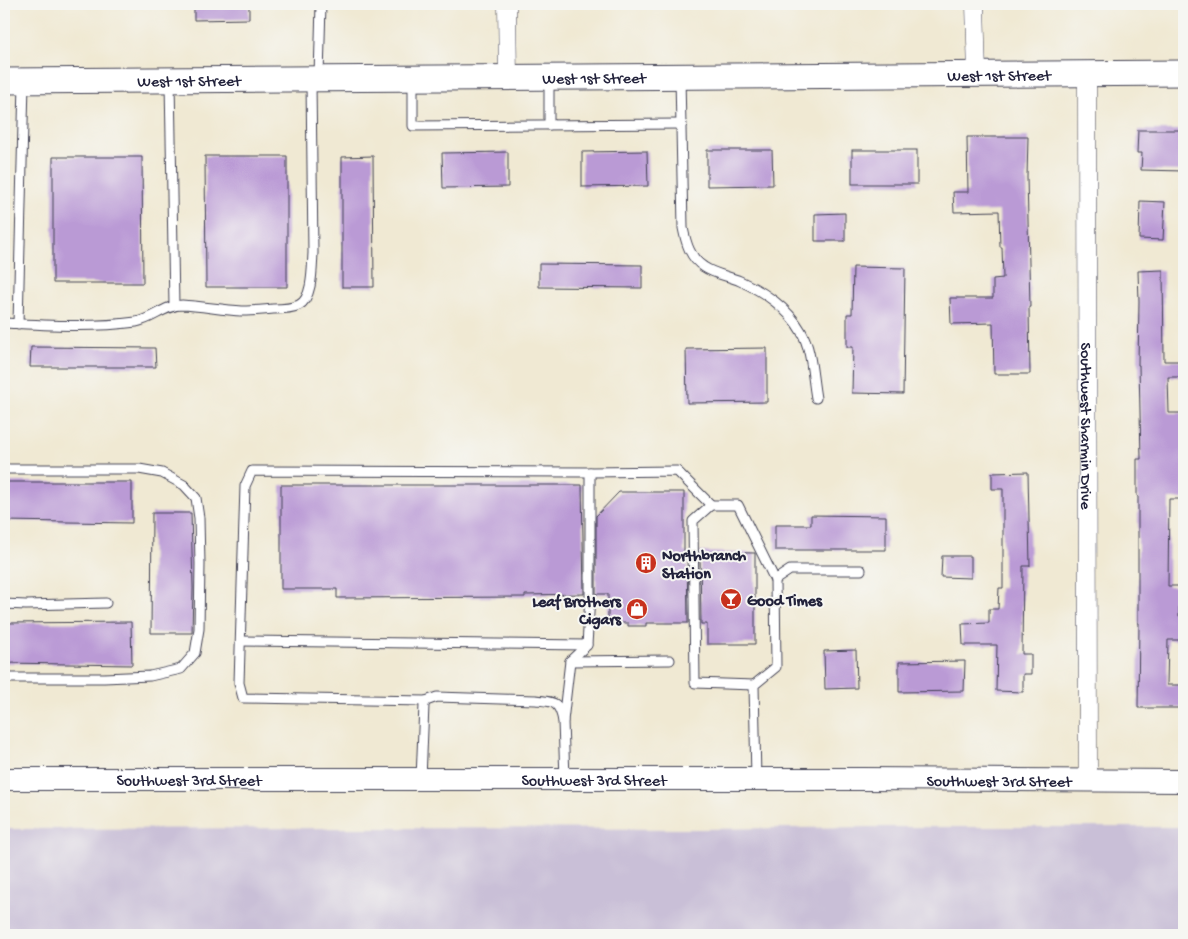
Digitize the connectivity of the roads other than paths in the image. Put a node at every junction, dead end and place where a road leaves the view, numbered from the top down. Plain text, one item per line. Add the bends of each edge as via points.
1 (321, 4) edge
2 (507, 4) edge
3 (975, 4) edge
4 (1184, 73) edge
5 (1087, 74) junction
6 (976, 75) junction
7 (680, 77) junction
8 (413, 78) junction
9 (508, 78) junction
10 (548, 78) junction
11 (170, 79) junction
12 (315, 79) junction
13 (14, 81) edge
14 (682, 124) junction
15 (549, 126) junction
16 (174, 306) junction
17 (4, 323) edge
18 (18, 324) junction
19 (816, 398) dead end
20 (4, 469) edge
21 (590, 472) junction
22 (712, 505) junction
23 (861, 570) dead end
24 (775, 580) junction
25 (106, 603) dead end
26 (4, 604) edge
27 (241, 641) junction
28 (587, 645) junction
29 (670, 660) dead end
30 (570, 661) junction
31 (4, 678) edge
32 (754, 685) junction
33 (426, 701) junction
34 (563, 721) junction
35 (4, 779) edge
36 (421, 779) junction
37 (565, 779) junction
38 (756, 779) junction
39 (1088, 780) junction
40 (1184, 781) edge

1 - 12 lane
2 - 9 street
3 - 6 street
4 - 5 main road, West 1st Street
5 - 6 main road, West 1st Street
5 - 39 street, Southwest Sharmin Drive
6 - 7 main road, West 1st Street
7 - 10 main road, West 1st Street
7 - 14 lane
8 - 9 main road, West 1st Street
8 - 12 main road, West 1st Street
8 - 15 lane via 413,126
9 - 10 main road, West 1st Street
10 - 15 lane
11 - 12 main road, West 1st Street
11 - 13 main road, West 1st Street
11 - 16 lane
12 - 16 lane via 313,252 311,280 305,300 286,309 244,311
13 - 18 lane
14 - 15 lane
14 - 19 lane via 683,228 689,252 704,267 764,294 788,313 801,331 809,354
16 - 18 lane via 140,321
17 - 18 lane
20 - 31 lane via 139,469 162,473 184,485 196,498 200,518 200,630 195,653 181,669 150,676
21 - 22 lane via 677,472
21 - 27 lane via 252,472 245,486
21 - 28 lane
22 - 24 lane via 738,505
22 - 32 lane via 693,521 695,683
23 - 24 lane via 790,570
24 - 32 lane via 776,667
25 - 26 lane
27 - 28 lane
27 - 33 lane via 242,698
28 - 30 lane
29 - 30 lane
30 - 34 lane
32 - 38 lane
33 - 34 lane via 437,698 551,702 557,704
33 - 36 lane
34 - 37 lane
35 - 36 street, Southwest 3rd Street
36 - 37 street, Southwest 3rd Street
37 - 38 street, Southwest 3rd Street
38 - 39 street, Southwest 3rd Street
39 - 40 street, Southwest 3rd Street

